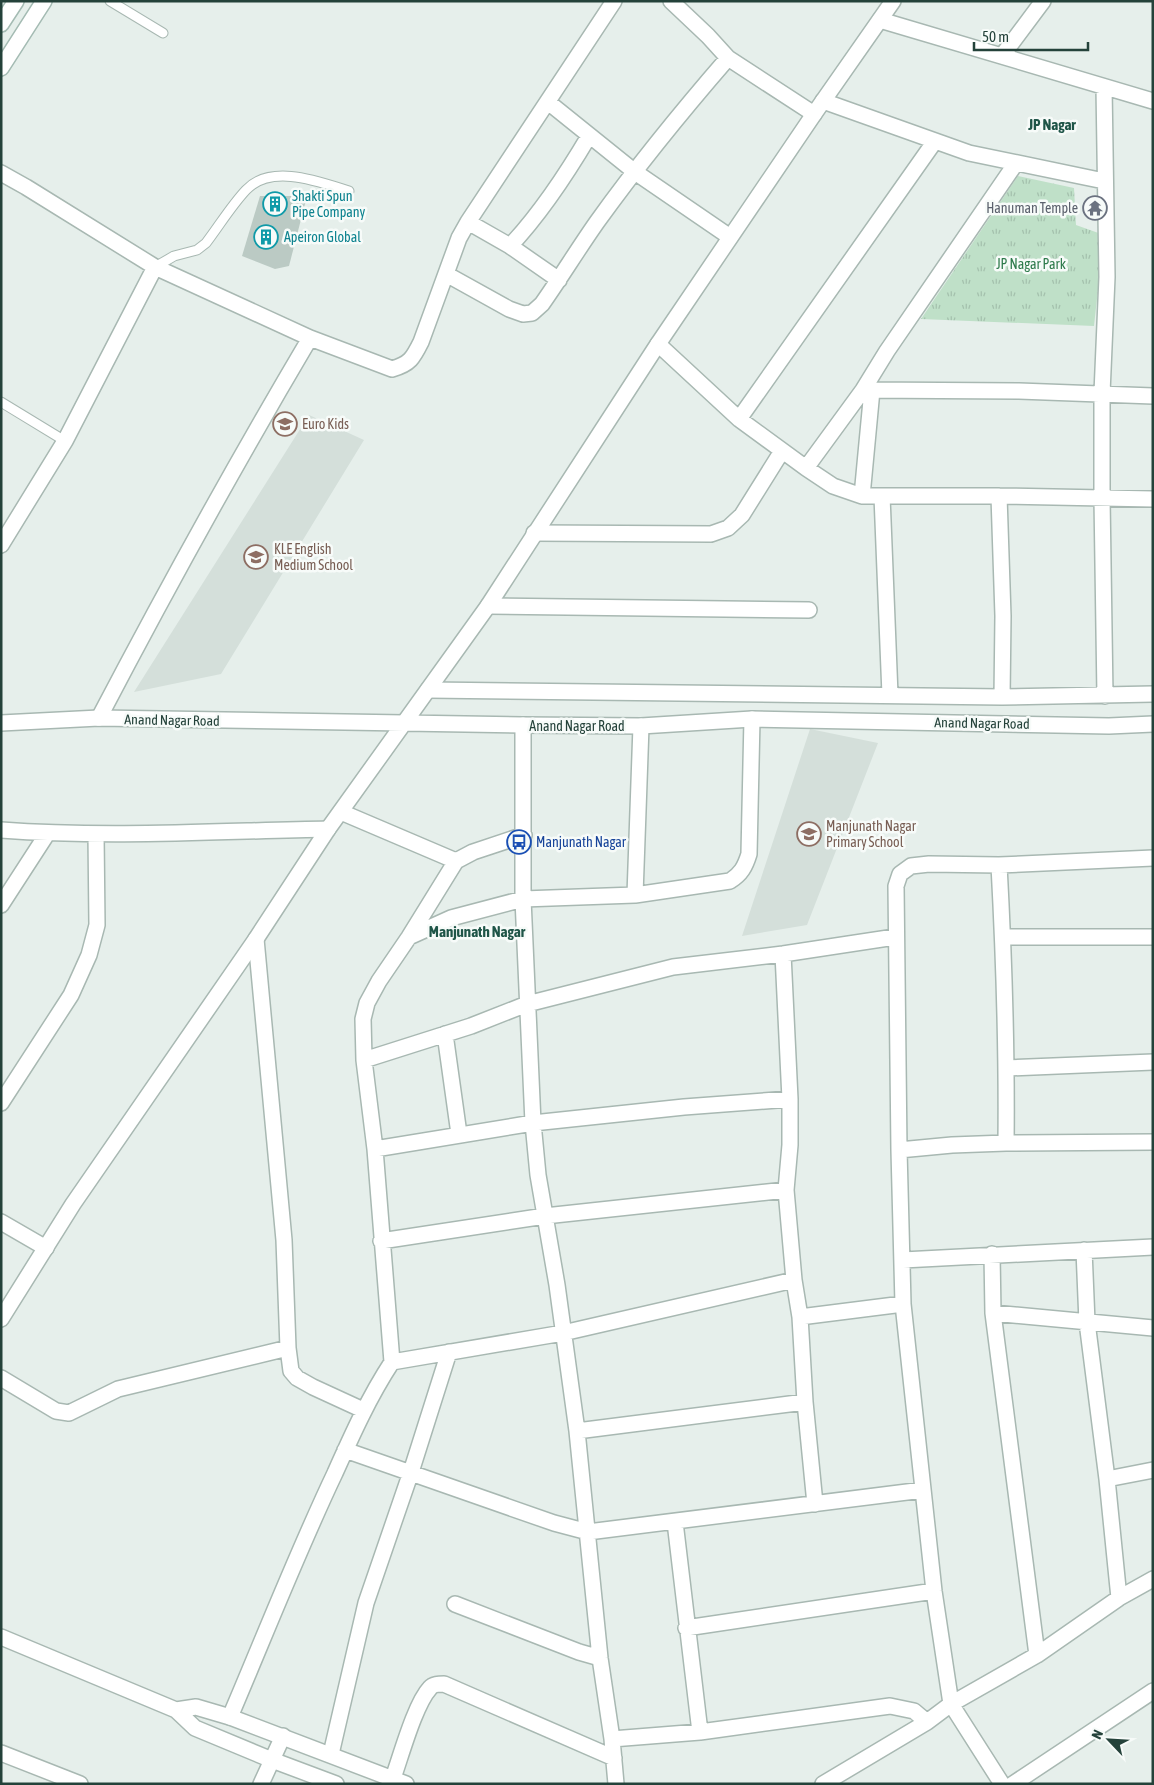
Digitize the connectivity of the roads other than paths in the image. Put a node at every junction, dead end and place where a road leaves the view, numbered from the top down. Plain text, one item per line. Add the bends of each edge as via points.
1 (16, 1) edge
2 (44, 1) edge
3 (110, 1) edge
4 (614, 1) edge
5 (671, 1) edge
6 (893, 1) edge
7 (1044, 1) edge
8 (880, 20) junction
9 (1, 24) edge
10 (163, 33) dead end
11 (1002, 56) junction
12 (728, 58) junction
13 (1, 68) edge
14 (1104, 87) junction
15 (823, 101) junction
16 (1153, 101) edge
17 (548, 102) junction
18 (814, 114) junction
19 (589, 136) junction
20 (935, 141) junction
21 (1016, 164) junction
22 (635, 172) junction
23 (1, 174) edge
24 (1104, 180) junction
25 (349, 191) dead end
26 (468, 222) junction
27 (730, 237) junction
28 (510, 246) junction
29 (155, 267) junction
30 (446, 274) junction
31 (558, 280) junction
32 (310, 338) junction
33 (658, 344) junction
34 (867, 390) junction
35 (1102, 393) junction
36 (1153, 396) edge
37 (1, 402) edge
38 (738, 419) junction
39 (65, 441) junction
40 (782, 451) junction
41 (806, 468) junction
42 (862, 496) junction
43 (882, 496) junction
44 (999, 496) junction
45 (1102, 498) junction
46 (1153, 499) edge
47 (534, 534) junction
48 (4, 537) edge
49 (488, 606) junction
50 (809, 610) dead end
51 (428, 690) junction
52 (1153, 694) edge
53 (890, 695) junction
54 (1105, 696) junction
55 (1002, 697) junction
56 (99, 718) junction
57 (752, 719) junction
58 (1, 723) edge
59 (404, 724) junction
60 (1153, 724) edge
61 (523, 726) junction
62 (641, 726) junction
63 (341, 812) junction
64 (1, 830) edge
65 (328, 830) junction
66 (47, 834) junction
67 (96, 834) junction
68 (524, 835) junction
69 (1153, 858) edge
70 (456, 861) junction
71 (998, 865) junction
72 (635, 895) junction
73 (523, 899) junction
74 (1, 905) edge
75 (410, 937) junction
76 (895, 937) junction
77 (1003, 937) junction
78 (1153, 937) edge
79 (256, 939) junction
80 (782, 954) junction
81 (527, 1004) junction
82 (445, 1034) junction
83 (364, 1060) junction
84 (1153, 1062) edge
85 (1007, 1068) junction
86 (790, 1099) junction
87 (1, 1103) edge
88 (533, 1123) junction
89 (459, 1134) junction
90 (1153, 1142) edge
91 (1006, 1143) junction
92 (375, 1149) junction
93 (899, 1150) junction
94 (786, 1190) junction
95 (545, 1216) junction
96 (1, 1222) edge
97 (381, 1241) junction
98 (1153, 1247) edge
99 (46, 1248) junction
100 (1084, 1250) junction
101 (992, 1254) junction
102 (903, 1260) junction
103 (794, 1280) junction
104 (903, 1304) junction
105 (993, 1313) junction
106 (800, 1317) junction
107 (1, 1319) edge
108 (1087, 1322) junction
109 (1153, 1328) edge
110 (562, 1333) junction
111 (288, 1348) junction
112 (449, 1352) junction
113 (392, 1362) junction
114 (1, 1378) edge
115 (805, 1402) junction
116 (363, 1410) junction
117 (577, 1431) junction
118 (345, 1450) junction
119 (1153, 1470) edge
120 (411, 1472) junction
121 (1107, 1479) junction
122 (923, 1490) junction
123 (814, 1504) junction
124 (675, 1522) junction
125 (588, 1532) junction
126 (1153, 1578) edge
127 (934, 1591) junction
128 (1119, 1598) junction
129 (455, 1604) dead end
130 (686, 1628) junction
131 (1, 1637) edge
132 (1037, 1655) junction
133 (600, 1658) junction
134 (1153, 1691) edge
135 (952, 1704) junction
136 (176, 1710) junction
137 (230, 1717) junction
138 (927, 1722) junction
139 (700, 1732) junction
140 (282, 1736) junction
141 (612, 1739) junction
142 (1, 1753) edge
143 (331, 1754) junction
144 (614, 1758) junction
145 (272, 1760) junction
146 (400, 1781) edge
147 (80, 1784) edge
148 (261, 1784) edge
149 (336, 1784) edge
150 (616, 1784) edge
151 (823, 1784) edge
152 (1002, 1784) edge
153 (1014, 1784) edge

1 - 9 street
2 - 13 street
3 - 10 lane
4 - 17 street
5 - 12 street
6 - 8 street
7 - 11 street
8 - 11 street
8 - 15 street
11 - 14 street
12 - 18 street
12 - 22 street
14 - 16 street
14 - 24 street
15 - 18 street
15 - 20 street
17 - 19 street
17 - 26 street
18 - 27 street
19 - 22 street
19 - 28 street via 566,174
20 - 21 street
20 - 38 street
21 - 24 street
21 - 34 street via 887,351
22 - 27 street
22 - 31 street
23 - 29 street
24 - 35 street via 1107,277
25 - 29 lane via 304,178 269,177 247,189 206,243 197,250 174,256
26 - 28 street
26 - 30 street
27 - 33 street
28 - 31 street
29 - 32 street
29 - 39 street
30 - 31 street via 523,314 532,313 542,304
30 - 32 street via 421,342 414,357 404,366 392,369
32 - 56 street via 253,434
33 - 38 street
33 - 47 street
34 - 35 street
34 - 41 street
34 - 42 street
35 - 36 street
35 - 45 street
37 - 39 lane
38 - 40 street
39 - 48 street
40 - 41 street
40 - 47 street via 742,515 728,528 711,534
41 - 42 street via 833,486
42 - 43 street
43 - 44 street
43 - 53 street
44 - 45 street
44 - 55 street
45 - 46 street
45 - 54 street
47 - 49 street
49 - 50 street
49 - 51 street
51 - 53 street
51 - 59 street
52 - 54 street
53 - 55 street
54 - 55 street
56 - 58 street, Anand Nagar Road
56 - 59 street, Anand Nagar Road
57 - 60 street, Anand Nagar Road via 1109,726
57 - 62 street, Anand Nagar Road
57 - 72 street via 749,854 746,866 739,876 730,881
59 - 61 street, Anand Nagar Road
59 - 63 street
61 - 62 street, Anand Nagar Road
61 - 68 street
62 - 72 street
63 - 65 street
63 - 70 street
64 - 66 street
65 - 67 street
65 - 79 street
66 - 67 street
66 - 74 street
67 - 87 street via 97,925 89,955 71,995
68 - 70 street
68 - 73 street
69 - 71 street
70 - 75 street
71 - 76 street via 911,866 900,874 896,886
71 - 77 street
72 - 73 street
73 - 75 street via 450,918
73 - 81 street
75 - 83 street via 367,1003 363,1019
76 - 80 street
76 - 93 street
77 - 78 street
77 - 85 street
79 - 99 street
79 - 111 street via 284,1240
80 - 81 street via 672,967
80 - 86 street
81 - 82 street
81 - 88 street
82 - 83 street
82 - 89 street
83 - 92 street
84 - 85 street
85 - 91 street
86 - 88 street
86 - 94 street
88 - 89 street
88 - 95 street
89 - 92 street
90 - 91 street
91 - 93 street
92 - 97 street
93 - 102 street
94 - 95 street
94 - 103 street
95 - 97 street
95 - 110 street
96 - 99 street
97 - 113 street
98 - 100 street
99 - 107 street
100 - 101 street
100 - 108 street
101 - 102 street
101 - 105 street
102 - 104 street
103 - 106 street
103 - 110 street
104 - 106 street
104 - 122 street
105 - 108 street
105 - 132 street
106 - 115 street
108 - 109 street
108 - 121 street
110 - 112 street
110 - 117 street
111 - 114 street via 118,1389 69,1413 56,1411
111 - 116 street via 291,1371 297,1378
112 - 113 street
112 - 120 street
113 - 116 street
115 - 117 street
115 - 123 street
116 - 118 street
117 - 125 street
118 - 120 street
118 - 137 street
119 - 121 street
120 - 125 street
120 - 143 street via 366,1603
121 - 128 street
122 - 123 street
122 - 127 street
123 - 124 street
124 - 125 street
124 - 130 street
125 - 133 street
126 - 128 street
127 - 130 street
127 - 135 street
128 - 132 street
129 - 133 street
130 - 139 street
131 - 136 street
132 - 135 street
133 - 141 street
134 - 153 street
135 - 138 street
135 - 152 street
136 - 137 street via 196,1707
136 - 145 street via 195,1728
137 - 140 street
138 - 139 street via 914,1711 890,1706
138 - 151 street
139 - 141 street
140 - 143 street
140 - 145 street
141 - 144 street
142 - 147 street
143 - 146 street
144 - 146 street via 438,1684 431,1687 420,1703
144 - 150 street
145 - 148 street
145 - 149 street

